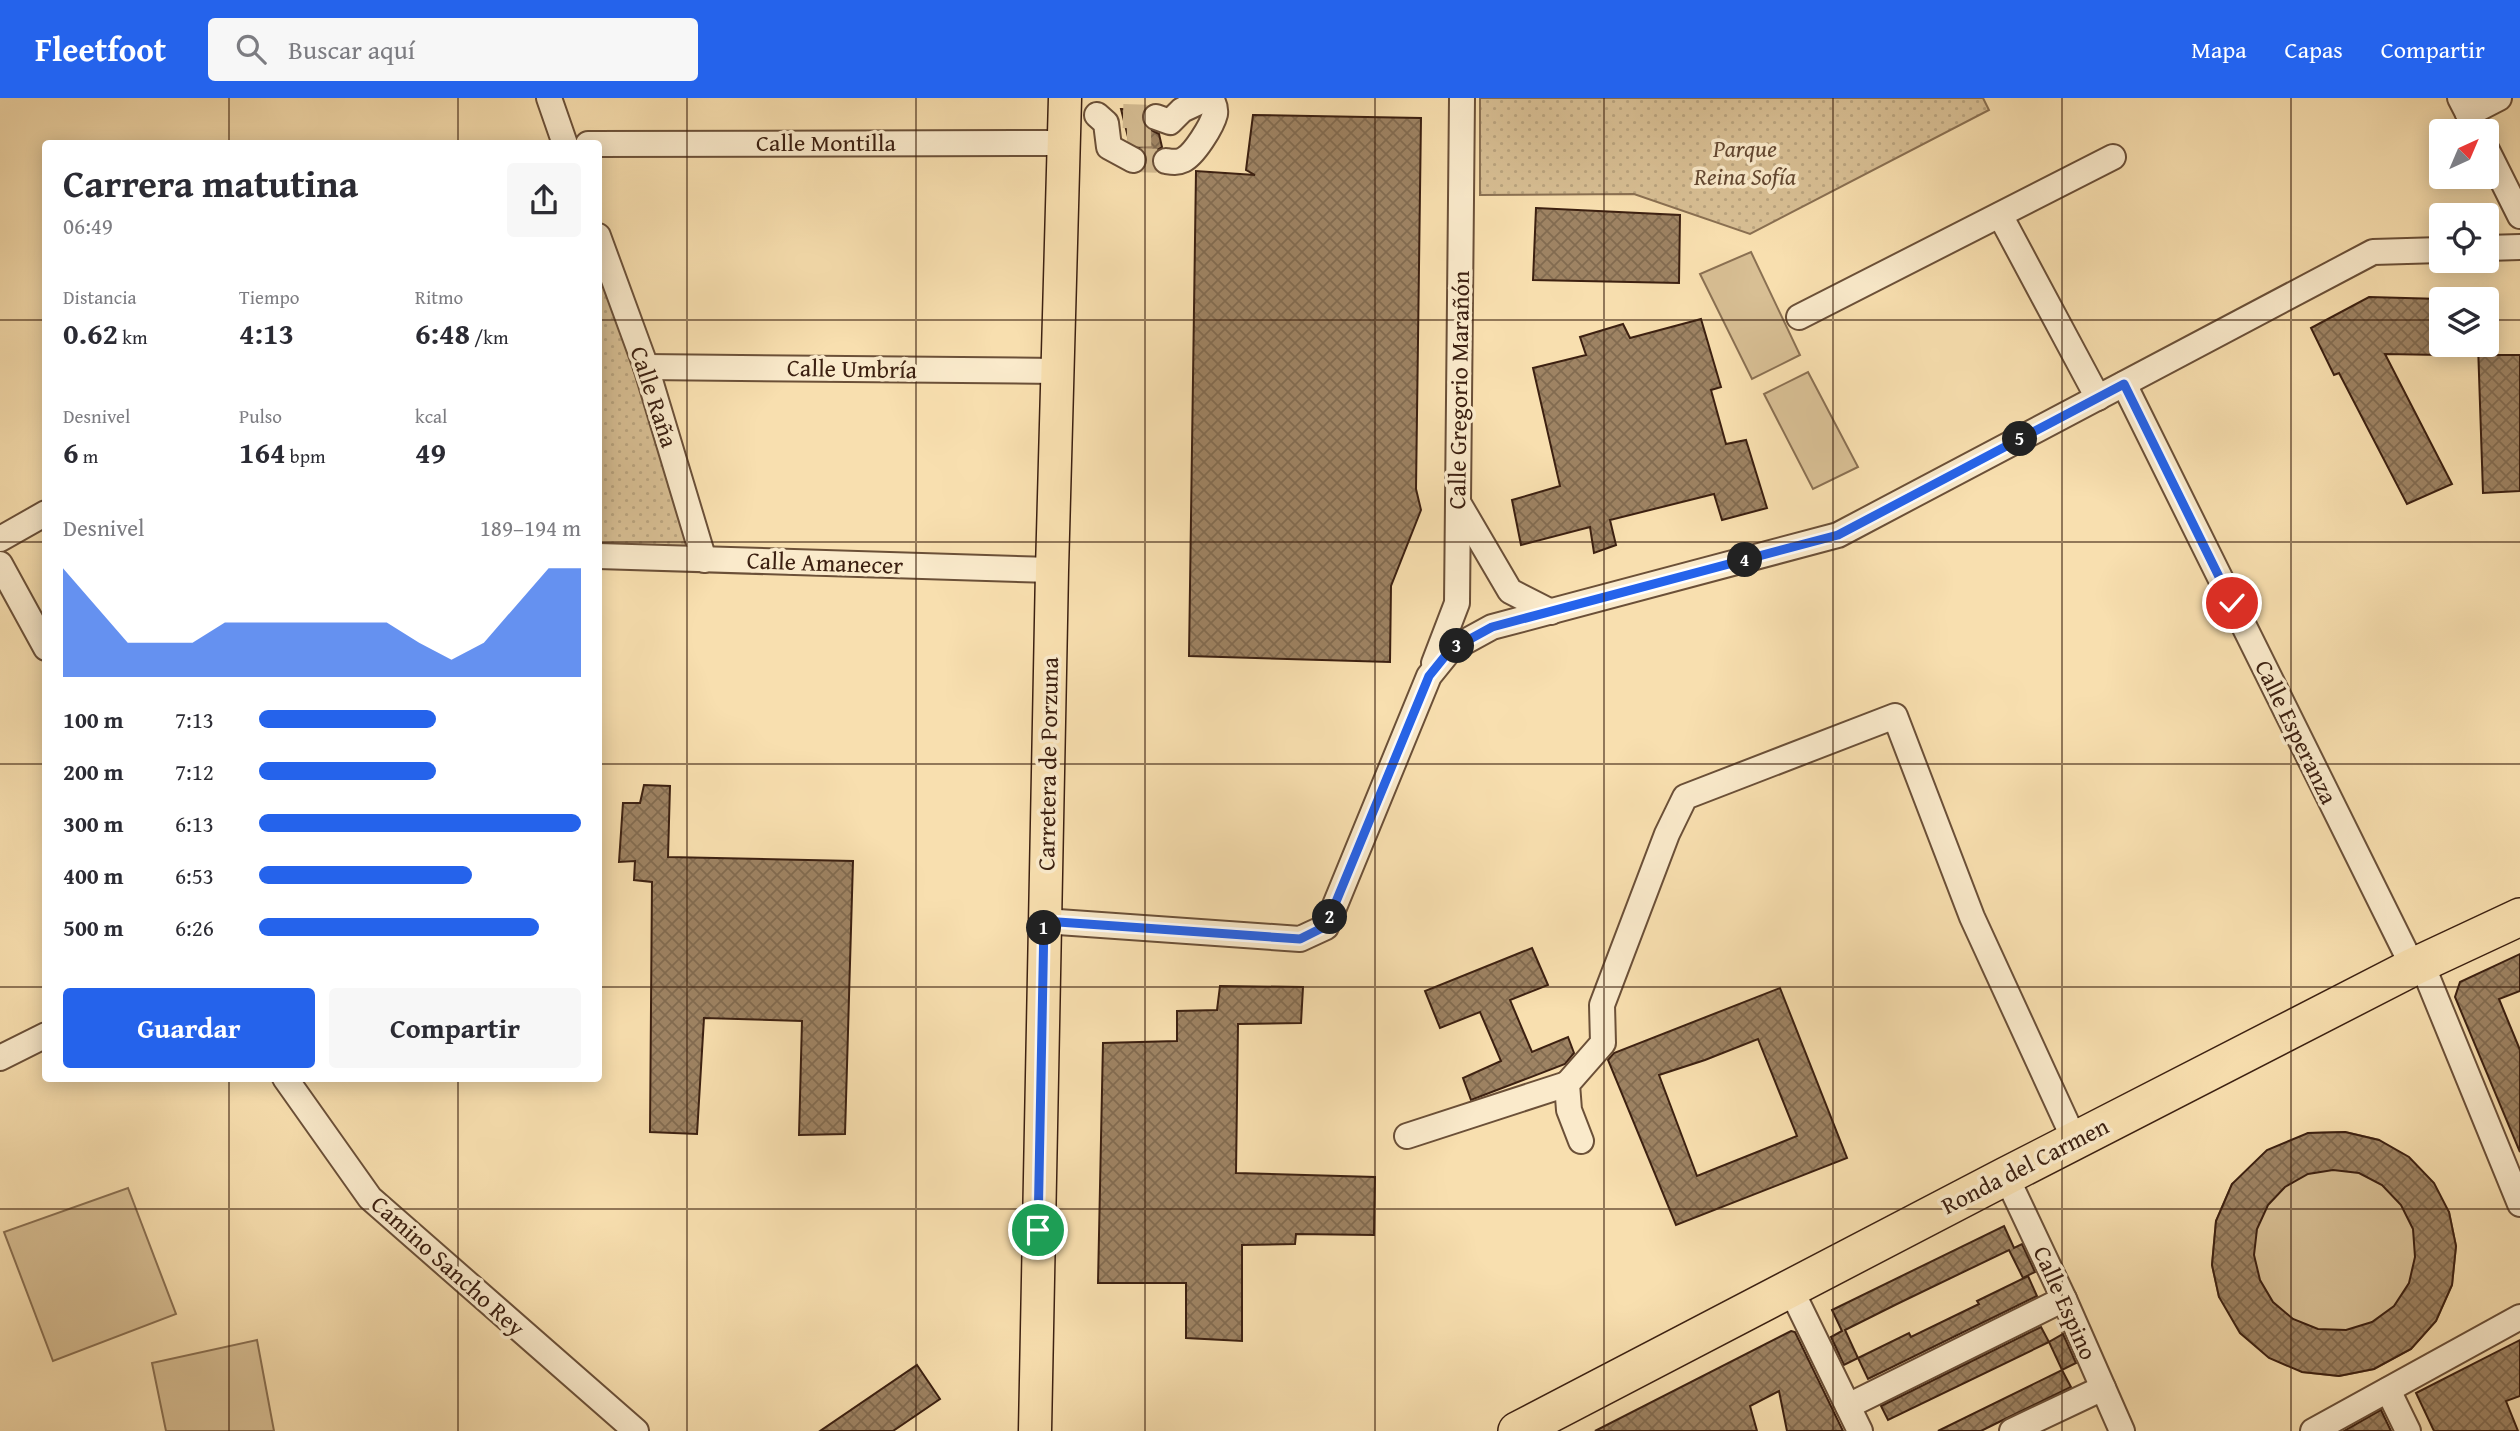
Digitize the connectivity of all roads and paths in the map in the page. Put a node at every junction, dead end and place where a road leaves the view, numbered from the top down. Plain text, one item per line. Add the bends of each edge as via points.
1 (549, 98) edge
2 (1203, 98) edge
3 (1210, 98) edge
4 (1462, 98) edge
5 (2499, 98) edge
6 (2469, 114) edge
7 (1065, 118) edge
8 (1120, 137) tunnel mouth
9 (564, 140) edge
10 (602, 143) edge
11 (2112, 157) dead end
12 (2499, 174) edge
13 (2000, 215) junction
14 (2520, 216) edge
15 (602, 247) edge
16 (2520, 247) edge
17 (2499, 248) edge
18 (2429, 251) edge
19 (1799, 317) dead end
20 (646, 367) junction
21 (1058, 371) junction
22 (2124, 384) junction
23 (2098, 398) junction
24 (1458, 503) junction
25 (42, 515) edge
26 (0, 539) edge
27 (602, 556) edge
28 (704, 560) junction
29 (0, 565) edge
30 (1052, 570) junction
31 (1551, 611) junction
32 (42, 641) edge
33 (1429, 676) junction
34 (2520, 917) edge
35 (1044, 921) junction
36 (2520, 935) edge
37 (2420, 973) junction
38 (42, 1037) edge
39 (0, 1058) edge
40 (288, 1082) edge
41 (1567, 1084) junction
42 (1407, 1136) dead end
43 (2075, 1140) junction
44 (1581, 1141) dead end
45 (2010, 1185) junction
46 (2520, 1204) edge
47 (2064, 1299) junction
48 (1798, 1304) junction
49 (2520, 1317) edge
50 (2103, 1388) junction
51 (2388, 1390) junction
52 (1848, 1406) junction
53 (1537, 1429) edge
54 (636, 1431) edge
55 (1035, 1431) edge
56 (1860, 1431) edge
57 (2012, 1431) edge
58 (2122, 1431) edge
59 (2313, 1431) edge
60 (2408, 1431) edge

1 - 9 street
2 - 3 street via 1182,110 1164,136 1175,162 1195,151 1215,116
4 - 24 street, Calle Gregorio Marañón
5 - 6 street
7 - 8 street, Calle Montilla
7 - 10 street, Calle Montilla
7 - 21 main road, Carretera de Porzuna
11 - 13 street
12 - 14 street
13 - 19 street
13 - 23 street
15 - 20 street, Calle Raña
16 - 17 street
18 - 22 street via 2373,253
20 - 21 street, Calle Umbría
20 - 28 street, Calle Raña
21 - 30 main road, Carretera de Porzuna
22 - 23 street
22 - 37 street, Calle Esperanza
23 - 31 street via 1838,535
24 - 31 street via 1510,591
24 - 33 street, Calle Gregorio Marañón via 1457,603
25 - 26 street
27 - 28 street, Calle Amanecer
28 - 30 street, Calle Amanecer
29 - 32 street
30 - 35 main road, Carretera de Porzuna
31 - 33 street via 1492,627 1450,650
33 - 35 street, Calle Gregorio Marañón via 1326,926 1300,939
34 - 37 highway, Ronda del Carmen
35 - 55 main road, Carretera de Porzuna
36 - 37 highway, Ronda del Carmen
37 - 43 highway, Ronda del Carmen
37 - 45 highway, Ronda del Carmen via 2300,1043
37 - 46 street, Calle Esperanza
38 - 39 street
40 - 54 street, Camino Sancho Rey via 370,1198
41 - 42 street
41 - 43 street via 1603,1043 1602,1005 1685,797 1895,716 1972,917
41 - 44 street via 1569,1110
43 - 45 highway, Ronda del Carmen
45 - 47 street, Calle Espino
45 - 48 highway, Ronda del Carmen
45 - 53 highway, Ronda del Carmen
47 - 50 street, Calle Espino
47 - 52 street
48 - 52 street
48 - 53 highway, Ronda del Carmen via 1690,1360
49 - 51 street
50 - 57 street
50 - 58 street, Calle Espino
51 - 59 street
51 - 60 street
52 - 56 street

